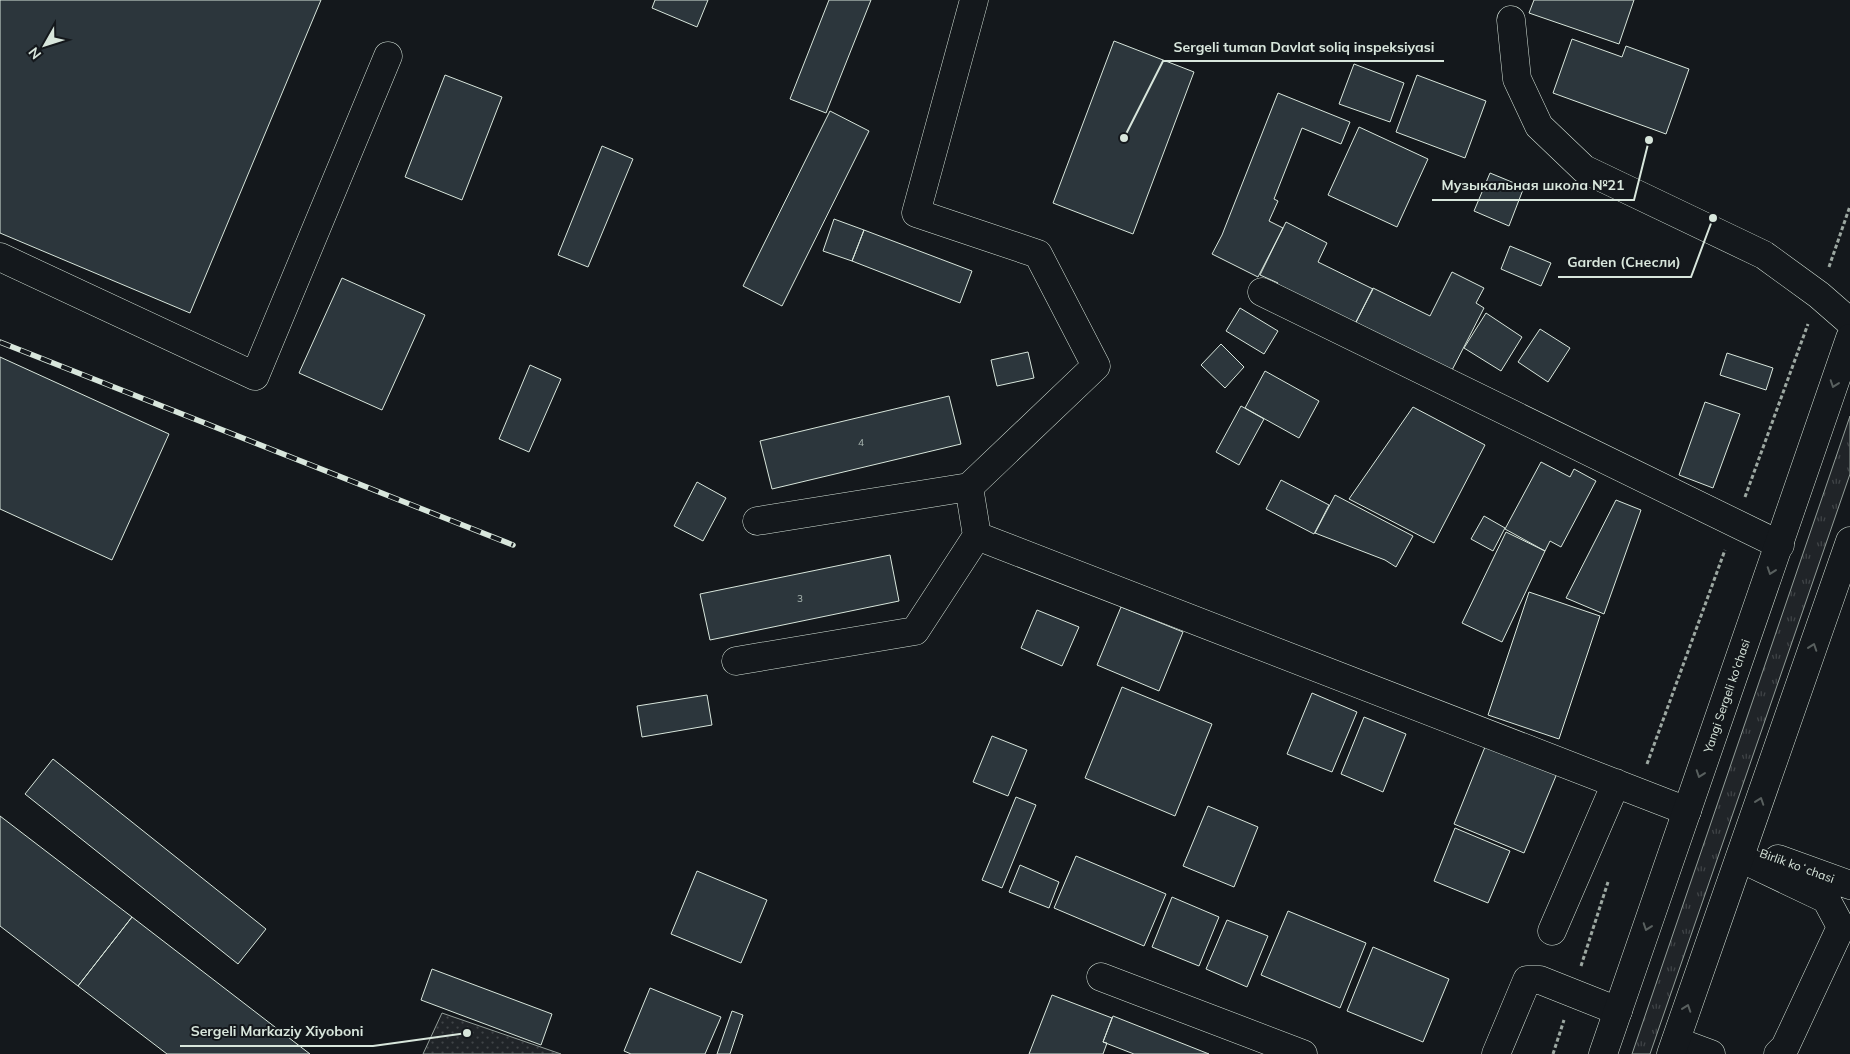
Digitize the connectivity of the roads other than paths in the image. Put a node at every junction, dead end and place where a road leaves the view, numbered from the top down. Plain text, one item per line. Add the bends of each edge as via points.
1 (974, 0) edge
2 (1510, 20) dead end
3 (388, 56) dead end
4 (0, 257) edge
5 (1262, 292) dead end
6 (1850, 322) edge
7 (1850, 338) edge
8 (969, 487) junction
9 (757, 521) dead end
10 (977, 536) junction
11 (1850, 541) edge
12 (1780, 545) junction
13 (736, 661) dead end
14 (1627, 787) junction
15 (1687, 811) junction
16 (1742, 852) junction
17 (1850, 885) edge
18 (1552, 931) dead end
19 (1101, 977) dead end
20 (1618, 1011) junction
21 (1674, 1047) edge
22 (1303, 1054) edge
23 (1496, 1054) edge
24 (1603, 1054) edge
25 (1711, 1054) edge
26 (1778, 1054) edge

1 - 8 main road via 916,212 1038,254 1096,366
2 - 6 main road via 1517,79 1539,126 1584,169 1764,255
3 - 4 main road via 255,376
5 - 12 main road
7 -> 12 main road, Yangi Sergeli ko'chasi
8 - 9 main road
8 - 10 main road
10 - 13 main road via 915,631
10 - 14 main road
16 -> 11 main road
12 -> 15 main road, Yangi Sergeli ko'chasi
14 - 15 main road
14 - 18 main road
15 -> 20 main road, Yangi Sergeli ko'chasi
16 - 17 main road, Birlik koʻchasi
21 -> 16 main road
16 - 26 main road via 1826,899 1841,927 1785,1047
19 - 22 main road
20 - 23 main road via 1540,980 1527,980
20 - 24 main road, Yangi Sergeli ko'chasi
21 - 25 main road

